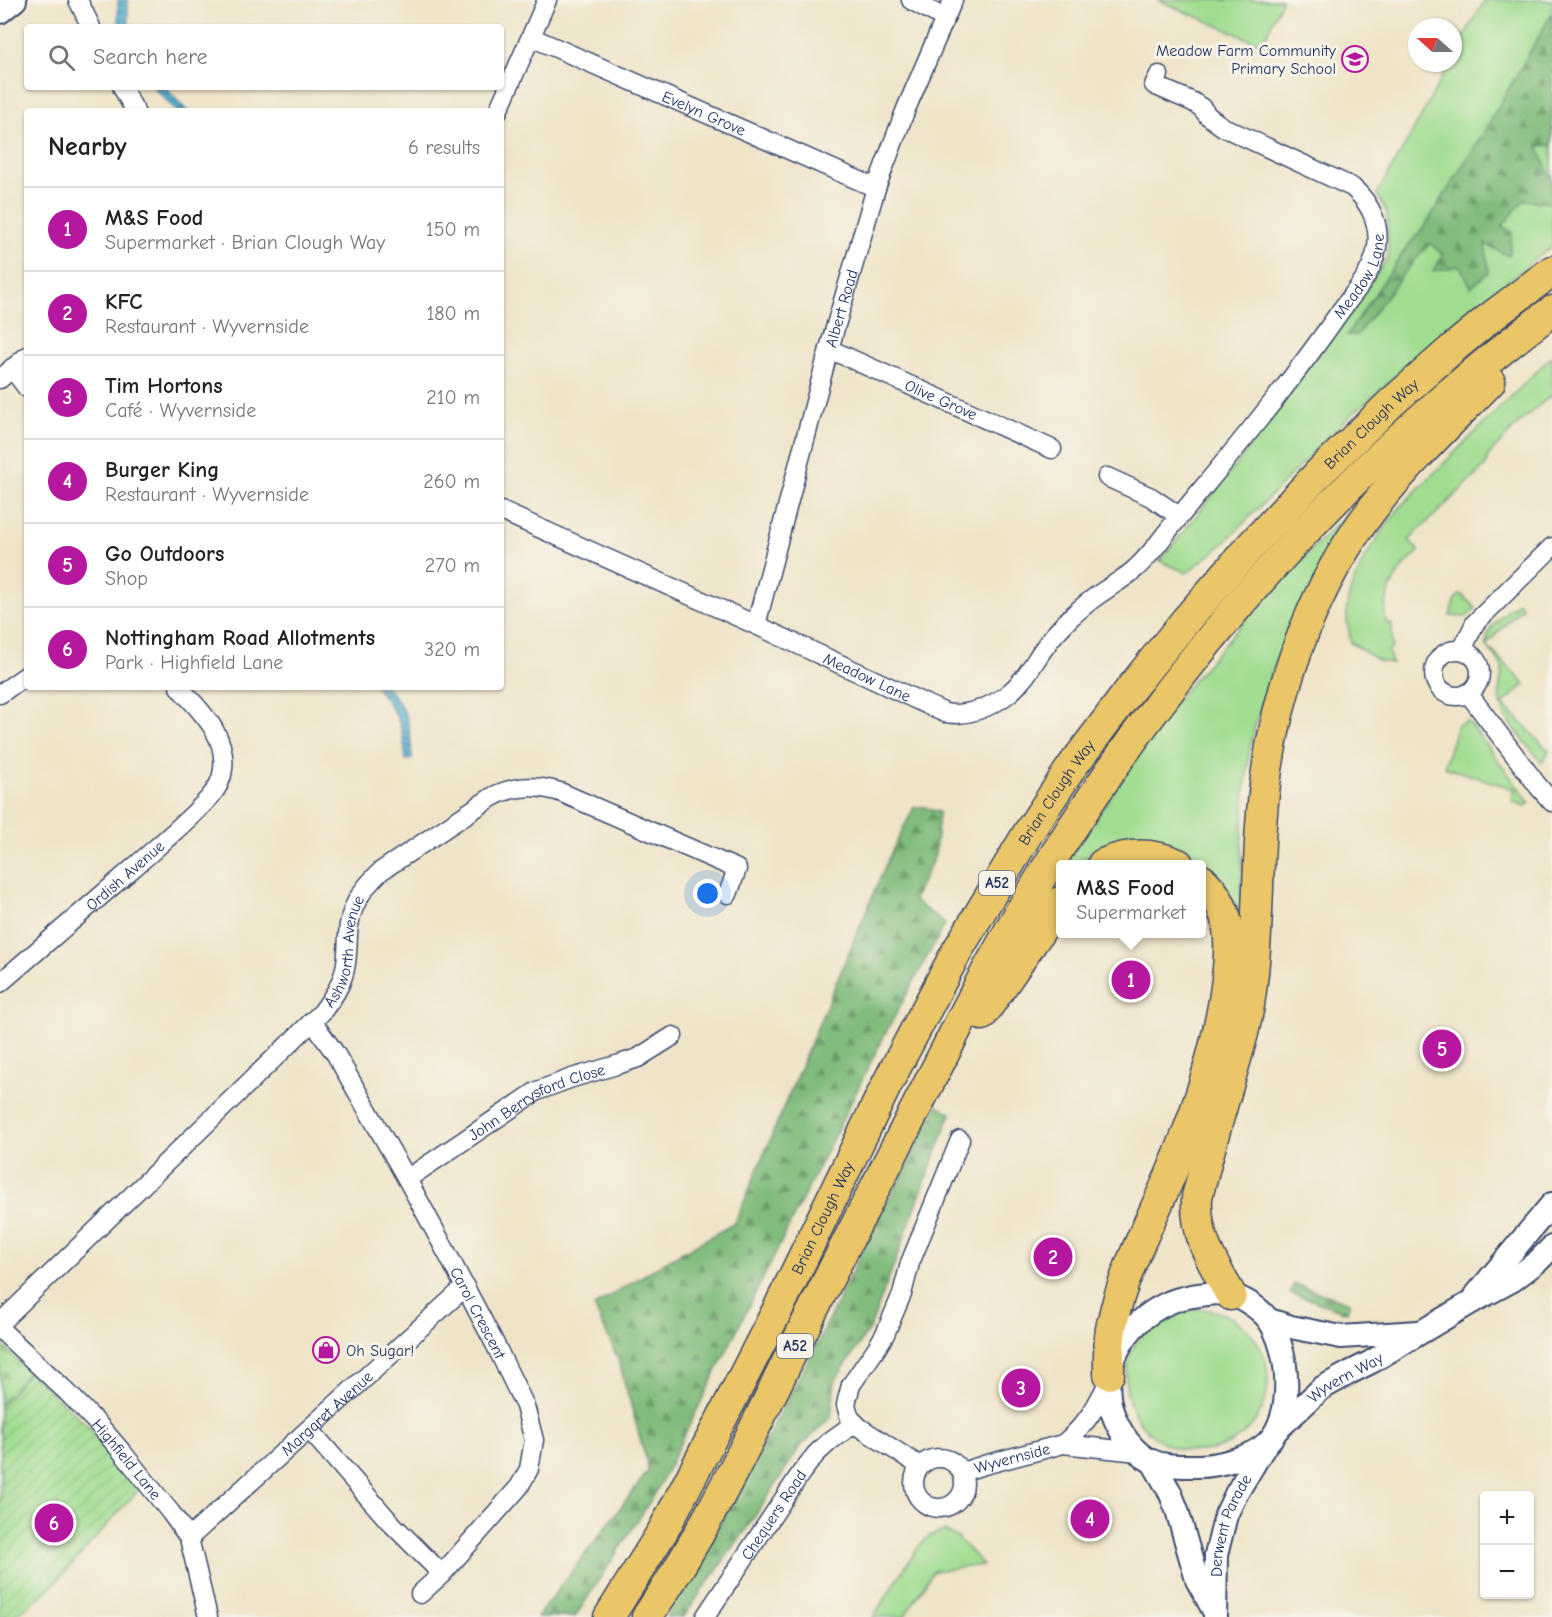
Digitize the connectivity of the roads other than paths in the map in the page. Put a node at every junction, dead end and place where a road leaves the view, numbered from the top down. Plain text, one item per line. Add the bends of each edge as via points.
1 (15, 0) edge
2 (78, 0) edge
3 (547, 0) edge
4 (911, 0) edge
5 (953, 0) edge
6 (0, 12) edge
7 (944, 18) junction
8 (90, 24) edge
9 (531, 38) junction
10 (1159, 75) dead end
11 (124, 90) edge
12 (133, 108) edge
13 (499, 108) edge
14 (876, 188) junction
15 (1552, 253) edge
16 (1552, 271) edge
17 (1552, 311) edge
18 (1487, 320) junction
19 (1552, 321) edge
20 (829, 349) junction
21 (24, 359) edge
22 (6, 374) edge
23 (24, 386) edge
24 (1052, 449) dead end
25 (1107, 477) dead end
26 (504, 512) edge
27 (1179, 516) junction
28 (1552, 547) edge
29 (756, 625) junction
30 (1462, 650) junction
31 (24, 677) edge
32 (182, 690) edge
33 (1467, 693) junction
34 (0, 694) edge
35 (1552, 802) edge
36 (1113, 860) edge
37 (1165, 860) edge
38 (1206, 884) edge
39 (728, 894) dead end
40 (1056, 908) edge
41 (0, 983) edge
42 (312, 1022) junction
43 (673, 1036) dead end
44 (913, 1115) junction
45 (960, 1140) dead end
46 (407, 1179) junction
47 (1552, 1204) edge
48 (1552, 1247) edge
49 (465, 1287) junction
50 (1231, 1294) junction
51 (1470, 1303) junction
52 (1269, 1320) junction
53 (0, 1323) edge
54 (0, 1329) edge
55 (1422, 1331) junction
56 (1109, 1378) junction
57 (855, 1424) junction
58 (309, 1429) junction
59 (1271, 1438) junction
60 (1063, 1444) junction
61 (1145, 1457) junction
62 (920, 1466) junction
63 (962, 1472) junction
64 (189, 1538) junction
65 (442, 1574) junction
66 (420, 1594) dead end
67 (1215, 1614) edge
68 (208, 1617) edge
69 (609, 1617) edge
70 (647, 1617) edge
71 (705, 1617) edge

1 - 6 street
2 - 8 street
3 - 9 street
4 - 7 street
5 - 7 street, Albert Road
7 - 14 street, Albert Road
9 - 13 street
9 - 14 street, Evelyn Grove
10 - 27 street, Meadow Lane via 1154,85 1193,102 1223,127 1352,187 1371,210 1377,226 1375,256 1366,275 1323,336
11 - 12 street
14 - 20 street, Albert Road
15 - 18 highway
16 - 18 highway, Brian Clough Way / A52
17 - 44 highway, Brian Clough Way / A52 via 1455,388 1378,459 1265,574 1202,648 1095,791 1055,853 988,969
18 - 69 highway, Brian Clough Way / A52 via 1390,404 1247,550 1132,687 1065,777 936,990 716,1430 664,1529
19 - 50 highway via 1417,457 1372,509 1336,563 1304,627 1280,705 1267,770 1256,957 1249,1008 1197,1197 1196,1213 1204,1246
20 - 24 street, Olive Grove
20 - 29 street, Albert Road
21 - 22 street
22 - 23 street
25 - 27 street via 1151,497
26 - 29 street, Meadow Lane
27 - 29 street, Meadow Lane via 1137,568 1088,602 1057,632 1009,694 966,714 934,708
28 - 30 street via 1475,623
30 - 33 street via 1474,657 1479,669 1477,683
30 - 33 street via 1443,654 1434,675 1445,692
31 - 34 street
32 - 41 street, Ordish Avenue via 220,739 223,768 219,784 166,839
33 - 35 street
36 - 37 highway via 1139,855
38 - 56 highway via 1225,912 1230,936 1221,1016 1189,1129 1121,1292 1108,1346
39 - 42 street, Ashworth Avenue via 737,869 560,792 537,787 506,790 381,871 363,889 349,925 344,975 337,991
40 - 44 highway
42 - 46 street, Carol Crescent via 335,1053
42 - 53 street, Ashworth Avenue
43 - 46 street, John Berrysford Close via 638,1058 537,1091
44 - 70 highway, Brian Clough Way / A52 via 745,1448 687,1555
45 - 57 street via 889,1324 849,1390 846,1405
46 - 49 street, Carol Crescent
47 - 51 street, Wyvern Way
48 - 51 street, Wyvern Way via 1513,1280
49 - 58 street, Margaret Avenue
49 - 65 street, Carol Crescent via 525,1406 534,1440 529,1469 519,1486
50 - 52 street
50 - 56 street via 1184,1298 1156,1310 1132,1329 1118,1349
51 - 55 street, Wyvern Way
52 - 55 street, Wyvern Way via 1341,1337
52 - 59 street via 1283,1354 1287,1390
54 - 64 street, Highfield Lane via 115,1443
55 - 59 street, Wyvern Way via 1323,1388
56 - 60 street, Wyvernside via 1094,1411
56 - 61 street via 1114,1415 1122,1432
57 - 62 street
57 - 71 street, Chequers Road via 830,1441 801,1473
58 - 64 street, Margaret Avenue
58 - 65 street via 389,1521
59 - 61 street via 1246,1455 1208,1466 1174,1466
59 - 67 street, Derwent Parade via 1226,1515 1216,1555
60 - 61 street, Wyvernside
60 - 63 street, Wyvernside
61 - 67 street, Derwent Parade via 1170,1492 1197,1580
62 - 63 street via 943,1457 958,1465
62 - 63 street via 914,1479 916,1493 925,1504 939,1508 951,1505 962,1494
64 - 68 street, Highfield Lane
65 - 66 street, Carol Crescent

